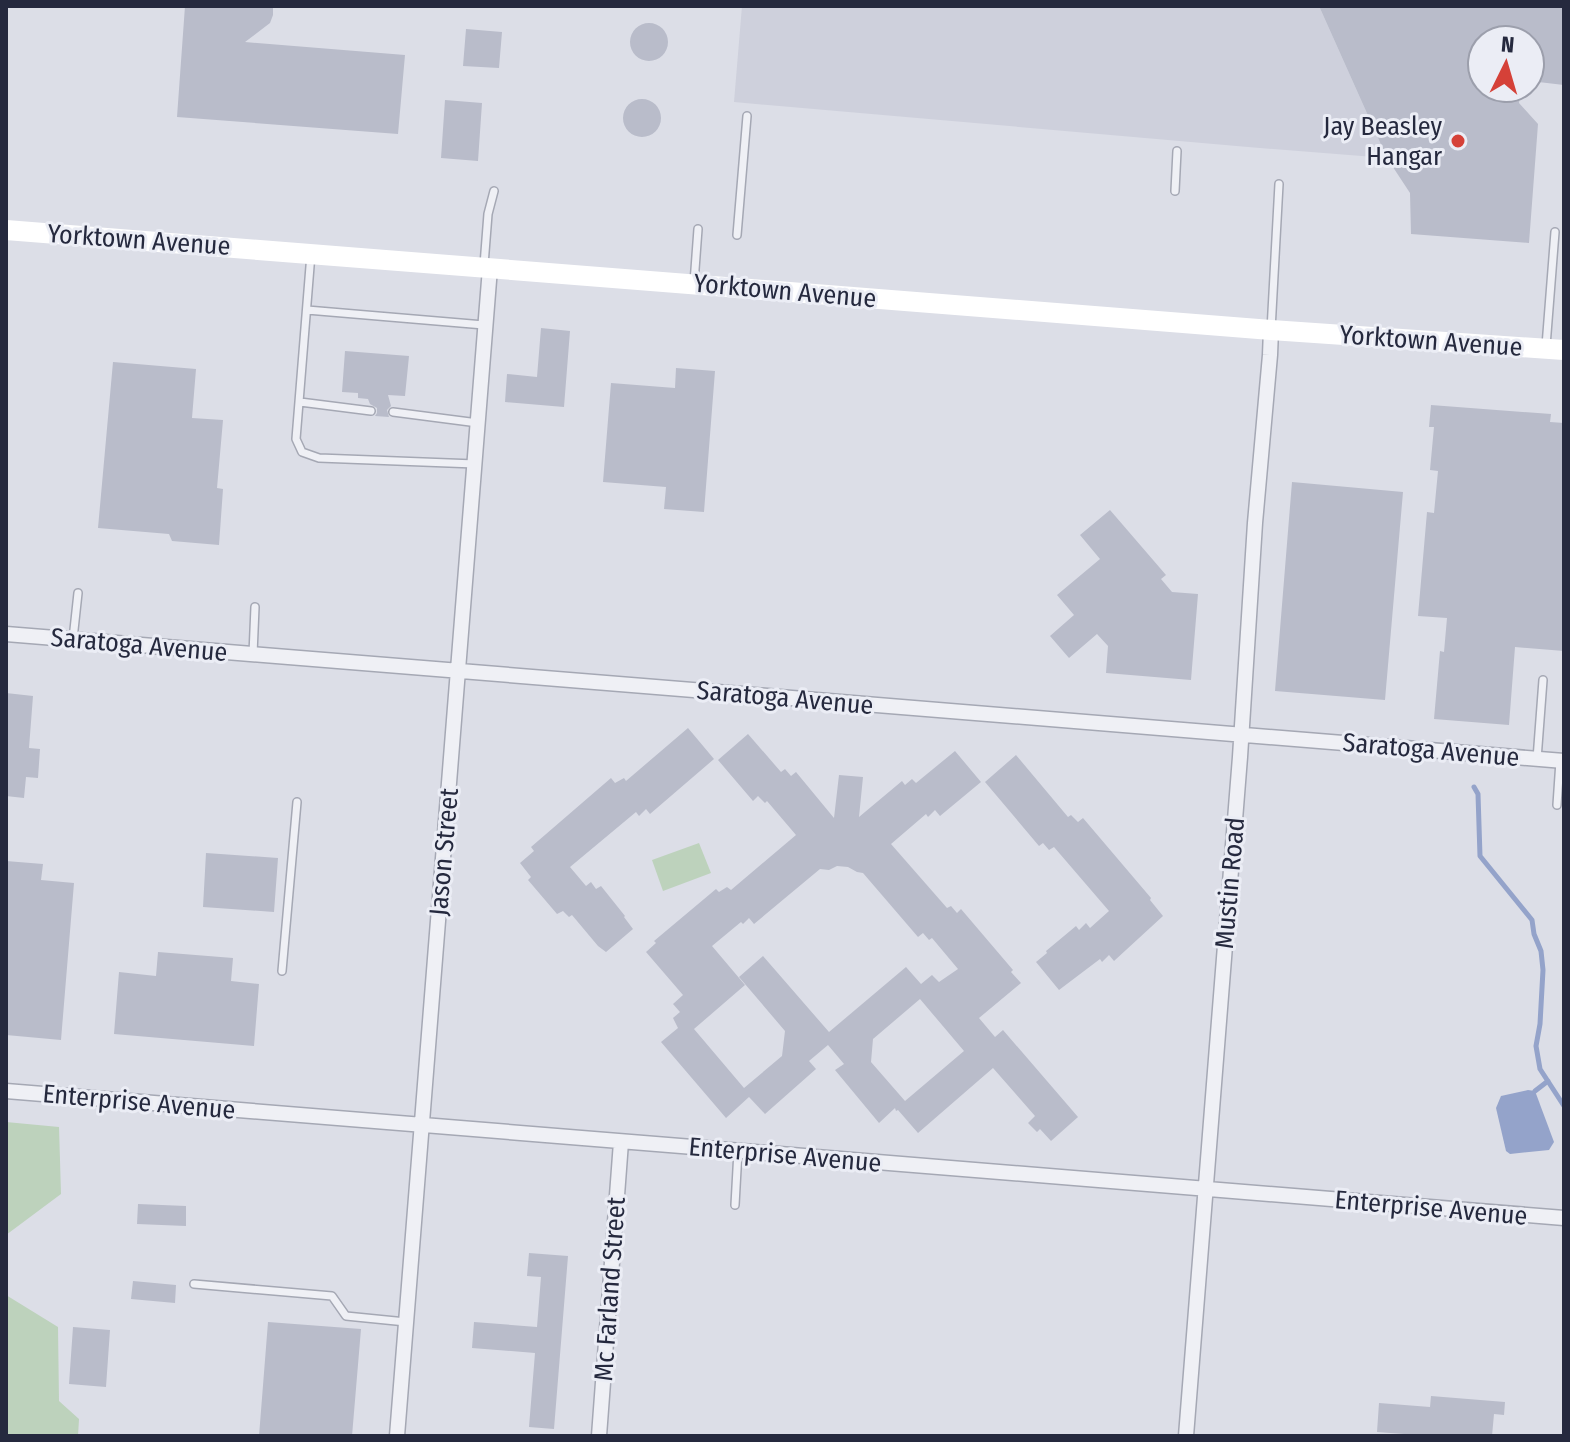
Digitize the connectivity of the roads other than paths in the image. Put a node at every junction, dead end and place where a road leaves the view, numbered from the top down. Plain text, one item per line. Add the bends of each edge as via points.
1 (747, 116) dead end
2 (1177, 151) dead end
3 (1279, 184) dead end
4 (494, 191) dead end
5 (1175, 191) dead end
6 (698, 229) dead end
7 (6, 230) edge
8 (1555, 232) dead end
9 (737, 235) dead end
10 (311, 254) junction
11 (487, 268) junction
12 (694, 284) junction
13 (307, 310) junction
14 (486, 325) junction
15 (1271, 330) junction
16 (1555, 349) edge
17 (300, 402) junction
18 (371, 411) dead end
19 (393, 412) dead end
20 (478, 423) junction
21 (475, 464) junction
22 (78, 593) dead end
23 (255, 607) dead end
24 (6, 634) edge
25 (73, 639) junction
26 (253, 654) junction
27 (458, 670) junction
28 (1543, 680) dead end
29 (1242, 734) junction
30 (1537, 759) junction
31 (1562, 761) edge
32 (297, 802) dead end
33 (1557, 805) dead end
34 (282, 971) dead end
35 (6, 1091) edge
36 (422, 1125) junction
37 (621, 1142) junction
38 (738, 1151) junction
39 (1206, 1189) junction
40 (735, 1205) dead end
41 (1564, 1218) edge
42 (194, 1284) dead end
43 (406, 1322) junction
44 (397, 1436) edge
45 (599, 1436) edge
46 (1186, 1436) edge

1 - 9 lane
2 - 5 lane
3 - 15 lane
4 - 11 lane
6 - 12 lane
7 - 10 main road, Yorktown Avenue
8 - 16 lane
10 - 11 main road, Yorktown Avenue
10 - 13 lane
11 - 12 main road, Yorktown Avenue
11 - 14 street, Jason Street
12 - 15 main road, Yorktown Avenue
13 - 14 lane
13 - 17 lane
14 - 20 street, Jason Street
15 - 16 main road, Yorktown Avenue
15 - 29 street, Mustin Road
17 - 18 lane
17 - 21 lane via 296,439 302,452 319,458
19 - 20 lane
20 - 21 street, Jason Street
21 - 27 street, Jason Street
22 - 25 lane
23 - 26 lane
24 - 25 street, Saratoga Avenue
25 - 26 street, Saratoga Avenue
26 - 27 street, Saratoga Avenue
27 - 29 street, Saratoga Avenue
27 - 36 street, Jason Street
28 - 30 lane
29 - 30 street, Saratoga Avenue
29 - 39 street, Mustin Road
30 - 31 street, Saratoga Avenue
31 - 33 lane
32 - 34 lane
35 - 36 street, Enterprise Avenue
36 - 37 street, Enterprise Avenue
36 - 43 street, Jason Street
37 - 38 street, Enterprise Avenue
37 - 45 street, Mc Farland Street
38 - 39 street, Enterprise Avenue
38 - 40 lane
39 - 41 street, Enterprise Avenue
39 - 46 street, Mustin Road
42 - 43 lane via 332,1296 346,1316
43 - 44 street, Jason Street

